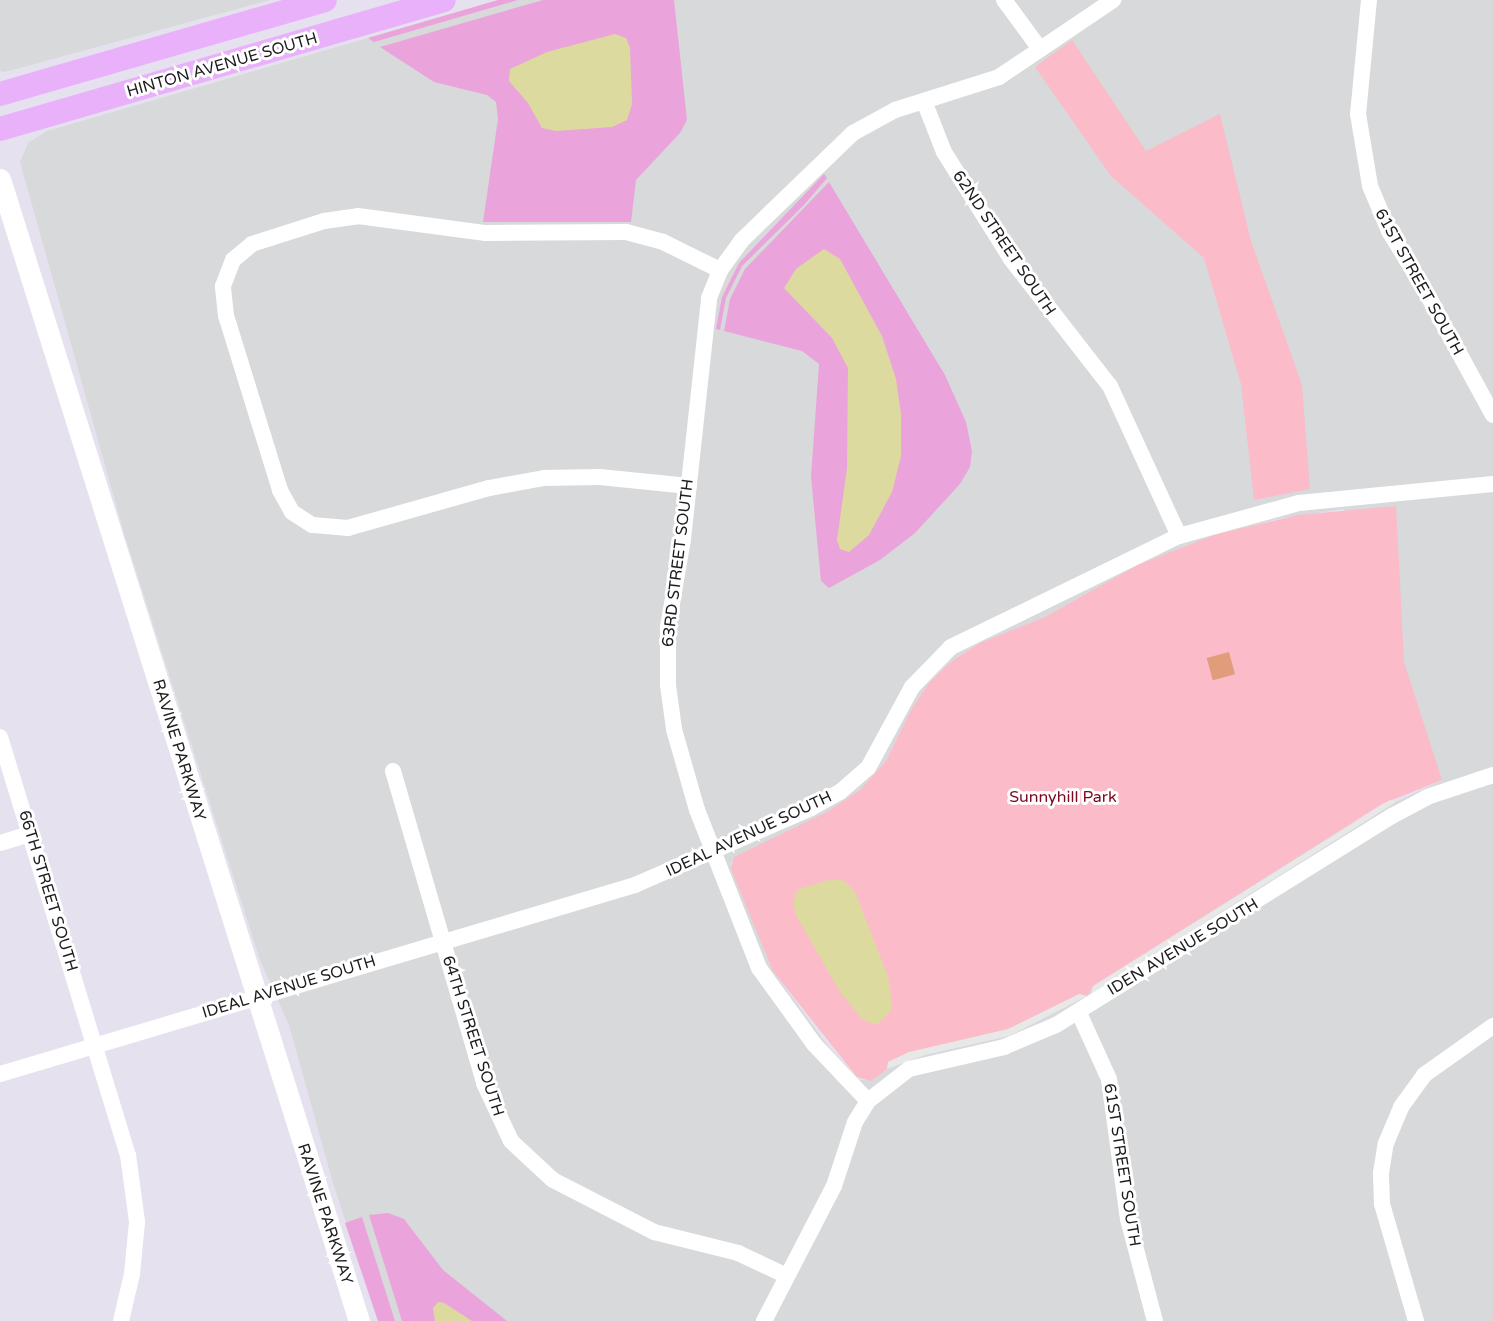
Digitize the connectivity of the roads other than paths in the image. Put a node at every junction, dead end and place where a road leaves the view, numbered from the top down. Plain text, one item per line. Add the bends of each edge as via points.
1 (324, 0) edge
2 (444, 0) edge
3 (1004, 0) edge
4 (1113, 0) edge
5 (1369, 0) edge
6 (1040, 49) junction
7 (0, 94) edge
8 (924, 101) junction
9 (0, 129) edge
10 (0, 179) edge
11 (720, 270) junction
12 (1493, 415) edge
13 (1493, 484) edge
14 (688, 486) junction
15 (1179, 536) junction
16 (0, 737) edge
17 (393, 771) dead end
18 (1493, 775) edge
19 (29, 834) junction
20 (0, 843) edge
21 (713, 851) junction
22 (443, 941) junction
23 (256, 997) junction
24 (1079, 1013) junction
25 (1493, 1026) edge
26 (96, 1045) junction
27 (0, 1074) edge
28 (868, 1101) junction
29 (787, 1276) junction
30 (121, 1321) edge
31 (359, 1321) edge
32 (764, 1321) edge
33 (1155, 1321) edge
34 (1416, 1321) edge

1 - 7 main road, HINTON AVENUE SOUTH
2 - 9 main road, HINTON AVENUE SOUTH
3 - 6 street
4 - 6 street, 63RD STREET SOUTH
5 - 12 street, 61ST STREET SOUTH via 1358,114 1368,180 1389,231
6 - 8 street, 63RD STREET SOUTH via 993,80
8 - 11 street, 63RD STREET SOUTH via 881,116 839,144 786,202 746,236
8 - 15 street, 62ND STREET SOUTH via 948,161 1011,259 1044,306 1108,381
10 - 23 street, RAVINE PARKWAY
11 - 14 street, 63RD STREET SOUTH via 706,311
11 - 14 street via 663,242 626,232 486,233 358,216 324,221 252,244 236,257 224,281 224,309 280,490 292,512 312,525 348,528 489,488 544,478 599,477
13 - 15 street, IDEAL AVENUE SOUTH via 1299,503
14 - 21 street, 63RD STREET SOUTH via 668,627 668,686 678,746
15 - 21 street, IDEAL AVENUE SOUTH via 1115,564 1034,609 960,640 917,680 879,753 854,782 824,801
16 - 19 street, 66TH STREET SOUTH
17 - 22 street, 64TH STREET SOUTH
18 - 24 street, IDEN AVENUE SOUTH via 1436,794 1392,816
19 - 20 street
19 - 26 street, 66TH STREET SOUTH
21 - 22 street, IDEAL AVENUE SOUTH via 635,885
21 - 28 street, 63RD STREET SOUTH via 767,981 828,1061
22 - 23 street, IDEAL AVENUE SOUTH
22 - 29 street, 64TH STREET SOUTH via 493,1108 508,1137 526,1158 562,1185 658,1234 732,1251
23 - 26 street, IDEAL AVENUE SOUTH
23 - 31 street, RAVINE PARKWAY
24 - 28 street, IDEN AVENUE SOUTH via 1004,1047 909,1069
24 - 33 street, 61ST STREET SOUTH via 1109,1080 1128,1220
25 - 34 street via 1441,1060 1419,1080 1397,1115 1386,1143 1381,1173 1382,1204
26 - 27 street, IDEAL AVENUE SOUTH
26 - 30 street, 66TH STREET SOUTH via 128,1155 137,1222 132,1274
28 - 29 street via 855,1122 834,1186
29 - 32 street

